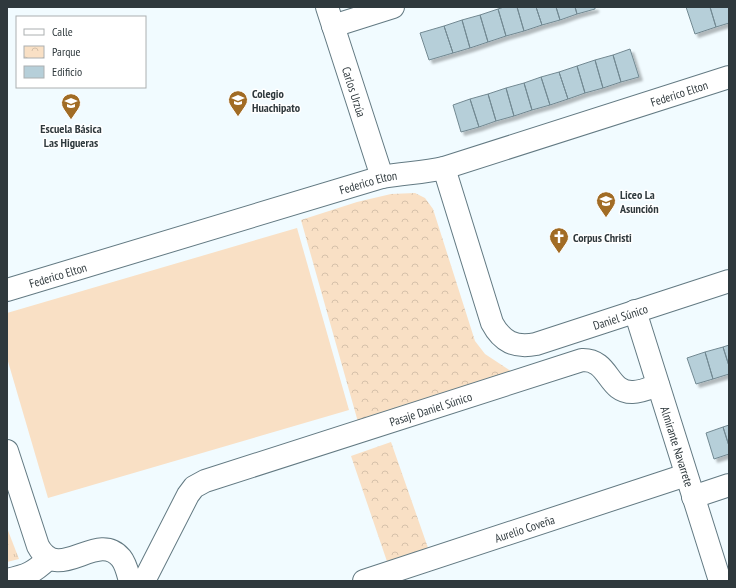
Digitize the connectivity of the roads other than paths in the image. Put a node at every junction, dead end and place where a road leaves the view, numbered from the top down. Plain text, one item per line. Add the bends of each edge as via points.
1 (393, 7) edge
2 (330, 17) edge
3 (729, 77) edge
4 (444, 168) junction
5 (382, 177) junction
6 (729, 281) edge
7 (7, 290) edge
8 (634, 311) junction
9 (658, 385) junction
10 (7, 452) edge
11 (686, 475) junction
12 (729, 485) edge
13 (693, 497) junction
14 (48, 558) junction
15 (7, 580) edge
16 (130, 581) edge
17 (144, 581) edge
18 (364, 581) edge
19 (720, 581) edge

1 - 2 street
2 - 5 street, Carlos Urzúa
3 - 4 street, Federico Elton
4 - 5 street, Federico Elton
4 - 8 street, Daniel Súnico via 492,323 502,338 518,345 536,344
5 - 7 street, Federico Elton
6 - 8 street, Daniel Súnico
8 - 9 street, Almirante Navarrete
9 - 11 street, Almirante Navarrete
9 - 17 street, Pasaje Daniel Súnico via 627,391 615,385 599,364 582,360 212,478 194,486 188,495
10 - 14 street via 38,546 41,553
11 - 13 street, Almirante Navarrete
11 - 18 street, Aurelio Coveña
12 - 13 street
13 - 19 street, Almirante Navarrete
14 - 15 street via 26,576
14 - 16 street via 60,561 98,549 106,549 121,558

